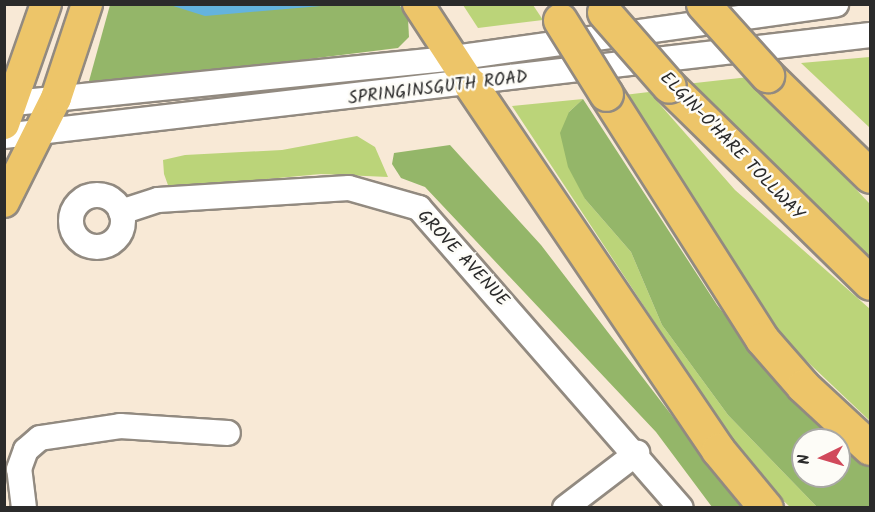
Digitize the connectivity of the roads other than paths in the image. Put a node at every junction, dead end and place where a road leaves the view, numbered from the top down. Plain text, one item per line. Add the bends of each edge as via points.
1 (46, 4) edge
2 (87, 4) edge
3 (418, 4) edge
4 (703, 4) edge
5 (722, 4) edge
6 (836, 4) edge
7 (601, 8) edge
8 (555, 12) edge
9 (870, 35) edge
10 (454, 58) junction
11 (777, 74) junction
12 (471, 86) junction
13 (56, 98) junction
14 (7, 110) edge
15 (40, 133) junction
16 (4, 136) edge
17 (870, 152) edge
18 (870, 176) edge
19 (4, 202) edge
20 (121, 212) dead end
21 (870, 283) edge
22 (228, 433) dead end
23 (870, 448) edge
24 (637, 453) junction
25 (12, 471) edge
26 (24, 507) edge
27 (566, 507) edge
28 (681, 507) edge
29 (766, 507) edge

1 - 14 main road
2 - 13 main road
3 - 10 main road
4 - 11 highway, bridge
5 - 11 highway
6 - 10 street, SPRINGINSGUTH ROAD
7 - 21 highway, ELGIN-O'HARE TOLLWAY, bridge via 669,86
8 - 23 highway, bridge via 762,339 802,386
9 - 12 street, SPRINGINSGUTH ROAD
10 - 12 main road
10 - 13 street, SPRINGINSGUTH ROAD
11 - 17 highway
11 - 18 highway
12 - 15 street, SPRINGINSGUTH ROAD
12 - 29 highway via 718,450
13 - 14 street, SPRINGINSGUTH ROAD
13 - 15 main road
15 - 16 street, SPRINGINSGUTH ROAD
15 - 19 main road
20 - 24 street, GROVE AVENUE via 158,200 349,188 419,208
22 - 25 street via 120,426 69,431 40,438
24 - 27 street
24 - 28 street, GROVE AVENUE
25 - 26 street

